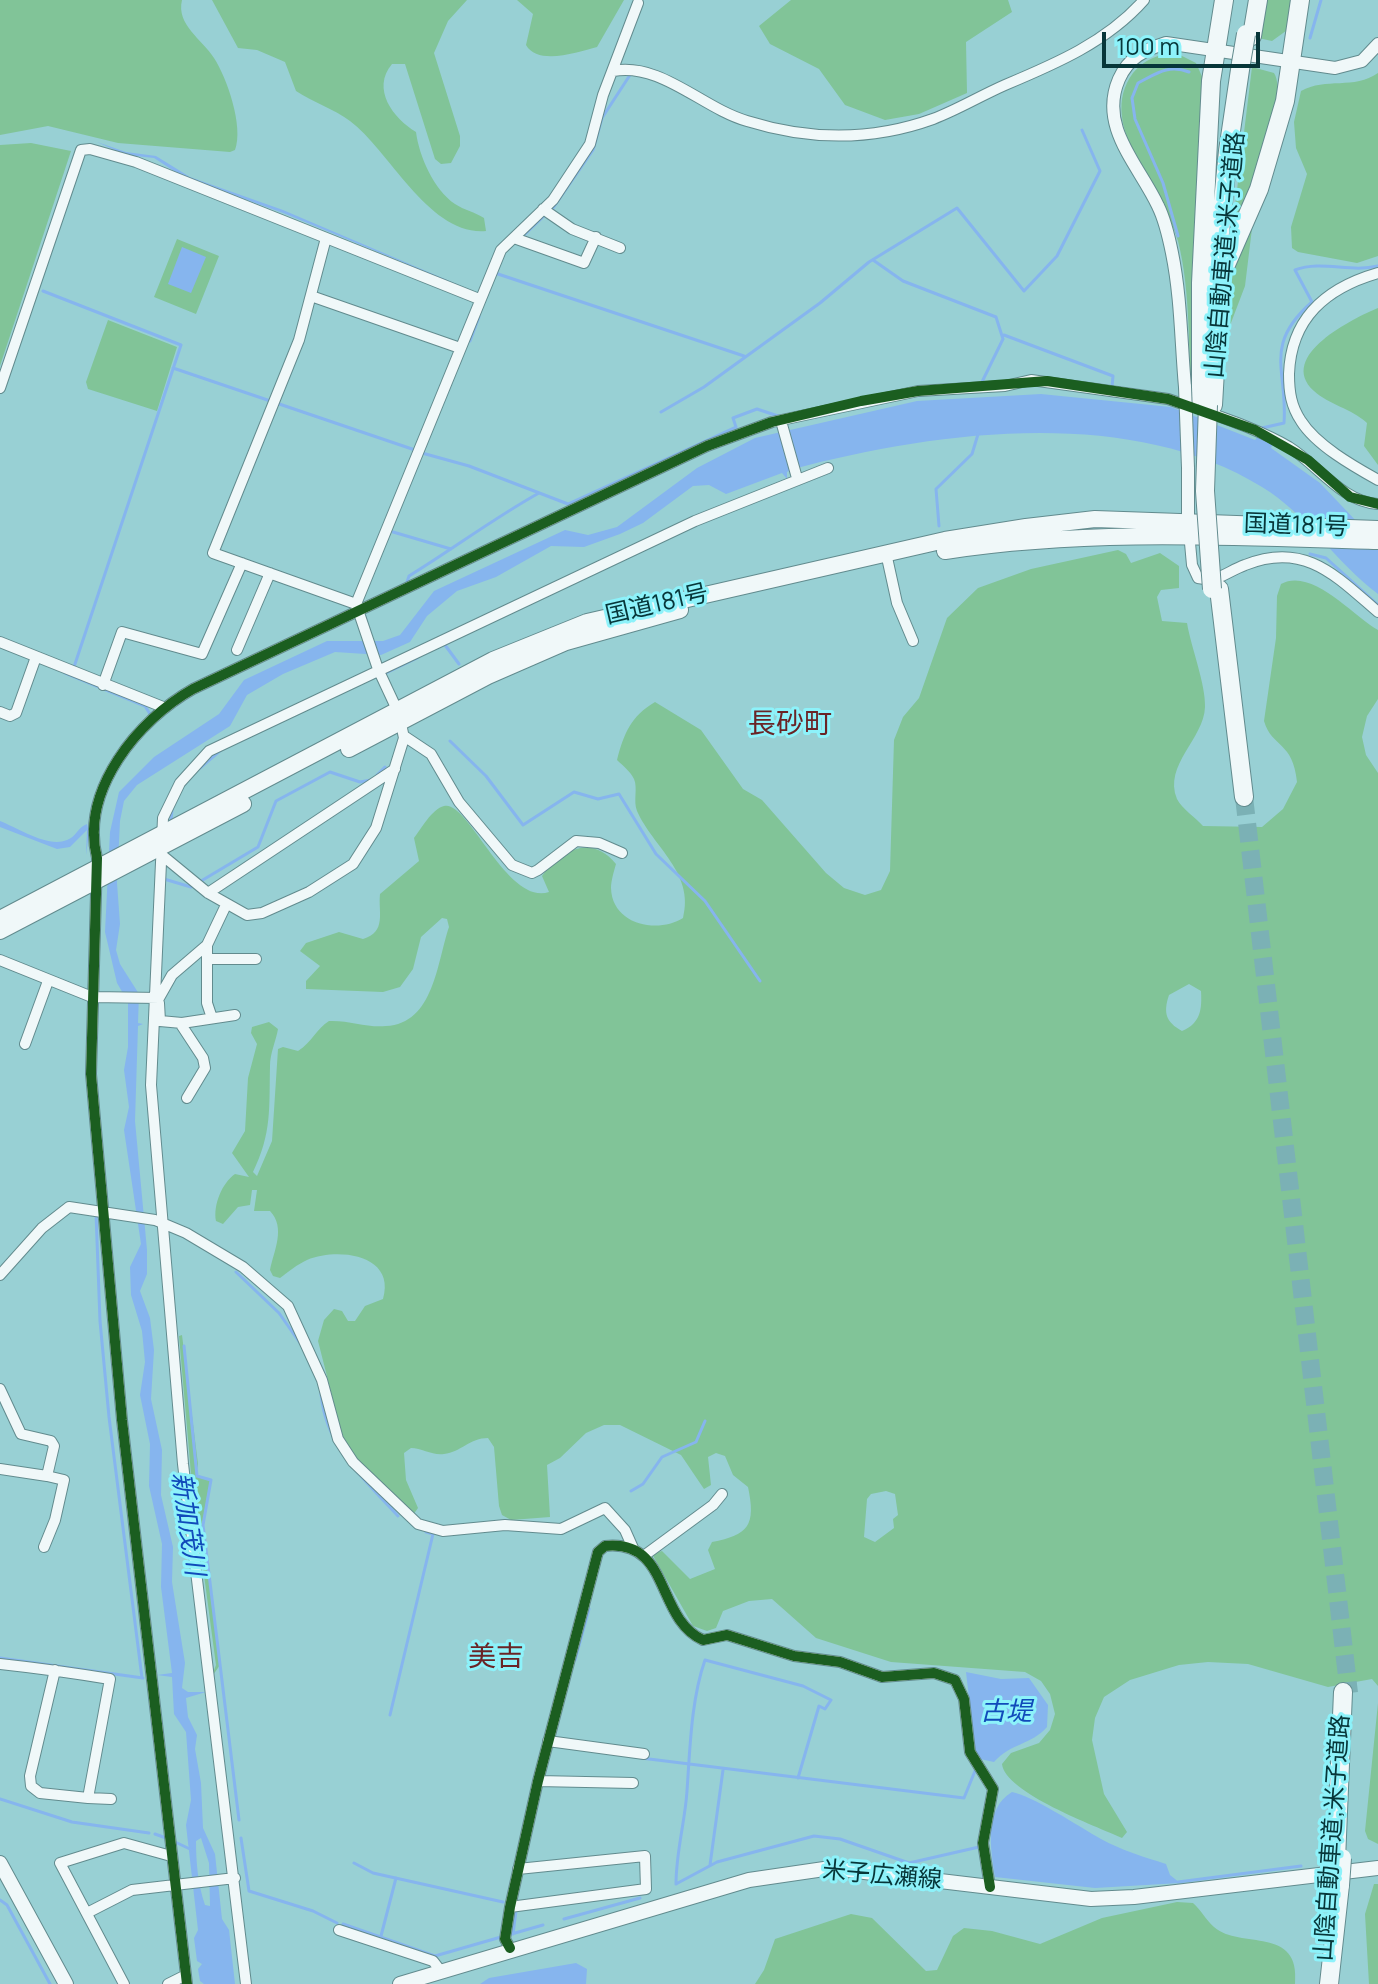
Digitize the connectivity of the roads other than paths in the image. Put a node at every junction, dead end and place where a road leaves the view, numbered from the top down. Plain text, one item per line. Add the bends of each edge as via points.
1 (1144, 0) edge
2 (1224, 0) edge
3 (1256, 0) edge
4 (1300, 0) edge
5 (638, 3) dead end
6 (1378, 44) edge
7 (1214, 48) junction
8 (1291, 61) junction
9 (1244, 63) junction
10 (613, 71) junction
11 (543, 209) junction
12 (596, 237) junction
13 (326, 238) junction
14 (514, 238) junction
15 (620, 248) dead end
16 (1378, 273) edge
17 (1220, 279) junction
18 (311, 296) junction
19 (479, 299) junction
20 (460, 348) junction
21 (0, 388) edge
22 (1207, 404) junction
23 (782, 424) junction
24 (828, 468) dead end
25 (796, 473) junction
26 (1378, 480) edge
27 (1378, 504) edge
28 (1378, 529) edge
29 (1189, 530) junction
30 (1284, 532) junction
31 (1378, 541) edge
32 (887, 558) junction
33 (242, 563) junction
34 (270, 573) junction
35 (1216, 589) junction
36 (358, 610) junction
37 (1378, 612) edge
38 (913, 641) dead end
39 (0, 642) edge
40 (237, 650) dead end
41 (36, 657) junction
42 (378, 668) junction
43 (103, 685) junction
44 (163, 707) junction
45 (0, 712) edge
46 (401, 723) junction
47 (395, 769) junction
48 (1240, 797) tunnel mouth
49 (164, 844) junction
50 (622, 853) dead end
51 (99, 873) junction
52 (208, 893) junction
53 (226, 905) junction
54 (0, 919) edge
55 (0, 931) edge
56 (207, 945) junction
57 (208, 959) junction
58 (256, 959) dead end
59 (0, 960) edge
60 (48, 981) junction
61 (94, 997) junction
62 (153, 998) junction
63 (235, 1015) dead end
64 (212, 1018) junction
65 (180, 1023) junction
66 (25, 1044) dead end
67 (187, 1098) dead end
68 (107, 1210) junction
69 (158, 1221) junction
70 (0, 1275) edge
71 (0, 1389) edge
72 (0, 1469) edge
73 (47, 1476) junction
74 (722, 1494) dead end
75 (44, 1547) dead end
76 (633, 1548) junction
77 (645, 1555) junction
78 (0, 1664) edge
79 (55, 1670) junction
80 (1346, 1693) tunnel mouth
81 (548, 1741) junction
82 (644, 1754) dead end
83 (538, 1781) junction
84 (633, 1783) dead end
85 (88, 1798) junction
86 (111, 1799) dead end
87 (171, 1856) junction
88 (1, 1868) edge
89 (1378, 1868) edge
90 (518, 1869) junction
91 (231, 1879) junction
92 (176, 1885) junction
93 (990, 1887) junction
94 (510, 1907) junction
95 (87, 1913) junction
96 (339, 1930) dead end
97 (510, 1948) junction
98 (440, 1970) junction
99 (186, 1980) edge
100 (66, 1984) edge
101 (124, 1984) edge
102 (168, 1984) edge
103 (246, 1984) edge
104 (400, 1984) edge
105 (1326, 1984) edge

1 - 10 street via 1069,58 933,119 865,134 784,131 743,120 634,67
2 - 7 highway
3 - 9 highway, 山陰自動車道;米子道路, bridge
4 - 8 highway
5 - 10 street
6 - 8 street via 1349,66
7 - 8 street
7 - 22 highway via 1201,283
7 - 29 street, bridge via 1166,43 1146,49 1124,69 1112,113 1120,138 1160,209 1168,239 1185,387
8 - 17 highway via 1268,163
9 - 17 highway, 山陰自動車道;米子道路
9 - 22 highway, 山陰自動車道;米子道路 via 1214,279
10 - 11 street via 590,144
11 - 12 street via 572,229
11 - 14 street
12 - 14 street via 584,263
12 - 15 street
13 - 18 street
13 - 19 street
13 - 21 street via 136,162 81,150
14 - 19 street via 501,250
16 - 26 street via 1337,291 1298,326 1289,393 1307,429
17 - 22 highway, 山陰自動車道;米子道路
18 - 20 street
18 - 33 street via 299,340 213,553
19 - 20 street
20 - 36 street
22 - 35 highway, 山陰自動車道;米子道路
22 - 35 highway, 山陰自動車道;米子道路, bridge via 1205,491
23 - 25 street
23 - 27 street via 918,391 1047,381 1168,399 1255,430 1308,460 1350,497
23 - 36 street via 707,446
24 - 25 street
25 - 42 street
28 - 30 highway, 国道181号
29 - 30 highway, 国道181号
29 - 32 highway, 国道181号 via 1095,519 1012,529
29 - 37 street via 1198,578 1213,581 1244,565 1295,557 1325,568
30 - 31 highway, 国道181号
32 - 38 street
32 - 46 highway, 国道181号 via 587,622 493,660
33 - 34 street
33 - 43 street via 202,654 122,632
34 - 36 street
34 - 40 street
35 - 48 highway, 山陰自動車道;米子道路
36 - 42 street
36 - 44 street
39 - 41 street
41 - 43 street
41 - 45 street via 16,713
42 - 46 street
42 - 49 street via 209,751 173,794 163,818
43 - 44 street
44 - 51 street via 130,743 107,783 94,831
46 - 47 street
46 - 49 highway, 国道181号
46 - 50 street via 431,754 459,802 520,870 532,873 576,841
47 - 52 street
47 - 53 street via 376,828 347,870 262,913 247,915
49 - 51 highway, 国道181号
49 - 52 street
49 - 62 street
51 - 54 highway, 国道181号
51 - 55 highway, 国道181号
51 - 61 street
52 - 53 street
53 - 56 street
56 - 57 street
56 - 62 street
57 - 58 street
57 - 64 street
59 - 60 street
60 - 61 street
60 - 66 street
61 - 62 street
61 - 68 street via 91,1074
62 - 65 street via 160,1021
62 - 69 street
63 - 64 street
64 - 65 street
65 - 67 street via 205,1068
68 - 69 street
68 - 70 street via 76,1206 61,1211
68 - 87 street via 122,1420
69 - 76 street via 243,1267 296,1315 338,1439 353,1462 411,1520 443,1531 505,1525 561,1529 605,1508
69 - 91 street
71 - 73 street via 21,1434 54,1446
72 - 73 street
73 - 75 street via 64,1480
74 - 77 street
76 - 77 street
76 - 81 street via 605,1546 598,1552
77 - 93 street via 679,1618 698,1638 727,1635 882,1677 934,1673 955,1680 964,1699 970,1752 993,1789 983,1839
78 - 79 street
79 - 85 street via 110,1679
79 - 85 street via 31,1786 40,1793
80 - 105 highway, 山陰自動車道;米子道路, bridge via 1339,1859
81 - 82 street
81 - 83 street
83 - 84 street
83 - 90 street
85 - 86 street
87 - 92 street
87 - 95 street via 124,1843 60,1863
88 - 100 main road
89 - 93 main road, 米子広瀬線 via 1134,1897 1091,1899
90 - 94 street
90 - 94 street via 645,1856 648,1882 646,1889
91 - 92 street
91 - 103 street
92 - 95 street via 122,1893
92 - 99 street
93 - 97 main road, 米子広瀬線 via 880,1872 808,1870 749,1880
94 - 97 street via 505,1939
95 - 101 street
96 - 98 street via 433,1961
97 - 98 main road, 米子広瀬線
98 - 104 main road, 米子広瀬線
99 - 102 street

